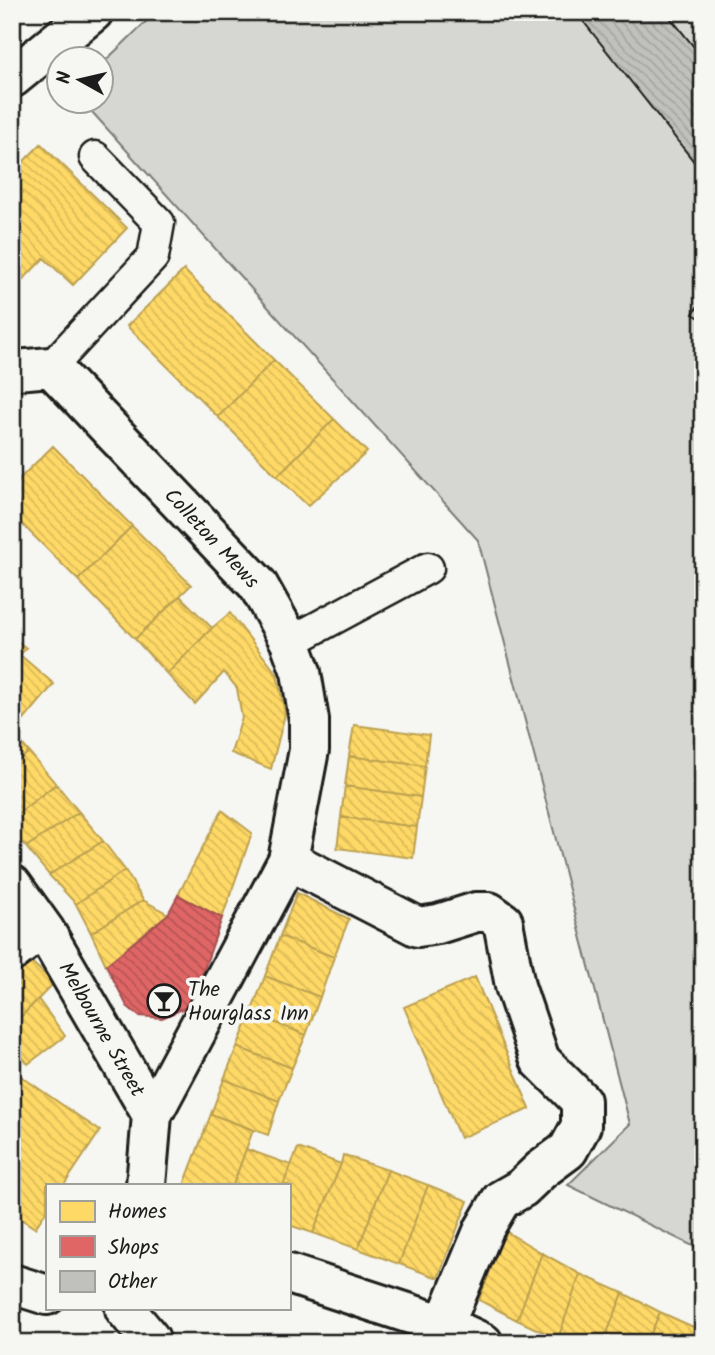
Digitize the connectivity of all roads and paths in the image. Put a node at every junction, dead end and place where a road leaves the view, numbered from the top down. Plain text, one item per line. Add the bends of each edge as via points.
1 (93, 12) edge
2 (12, 79) edge
3 (94, 157) dead end
4 (34, 369) joint
5 (428, 568) dead end
6 (290, 642) junction
7 (288, 860) junction
8 (12, 885) edge
9 (45, 931) junction
10 (12, 957) edge
11 (152, 1115) junction
12 (146, 1184) edge
13 (290, 1273) edge
14 (12, 1284) edge
15 (46, 1296) edge
16 (118, 1310) edge
17 (444, 1325) junction
18 (151, 1343) edge
19 (483, 1343) edge

1 - 2 street
3 - 4 lane via 159,223 153,257
4 - 6 street, Colleton Mews via 258,585
5 - 6 lane
6 - 7 street, Colleton Mews via 305,692 309,750
7 - 11 street, Colleton Mews
7 - 17 street via 418,927 476,912 489,912 503,922 515,986 540,1060 581,1101 581,1125 568,1150 501,1200
8 - 9 street, Melbourne Street
9 - 10 lane
9 - 11 street, Melbourne Street
11 - 12 street, Melbourne Street
13 - 17 street
14 - 15 street
16 - 18 street
17 - 19 street

